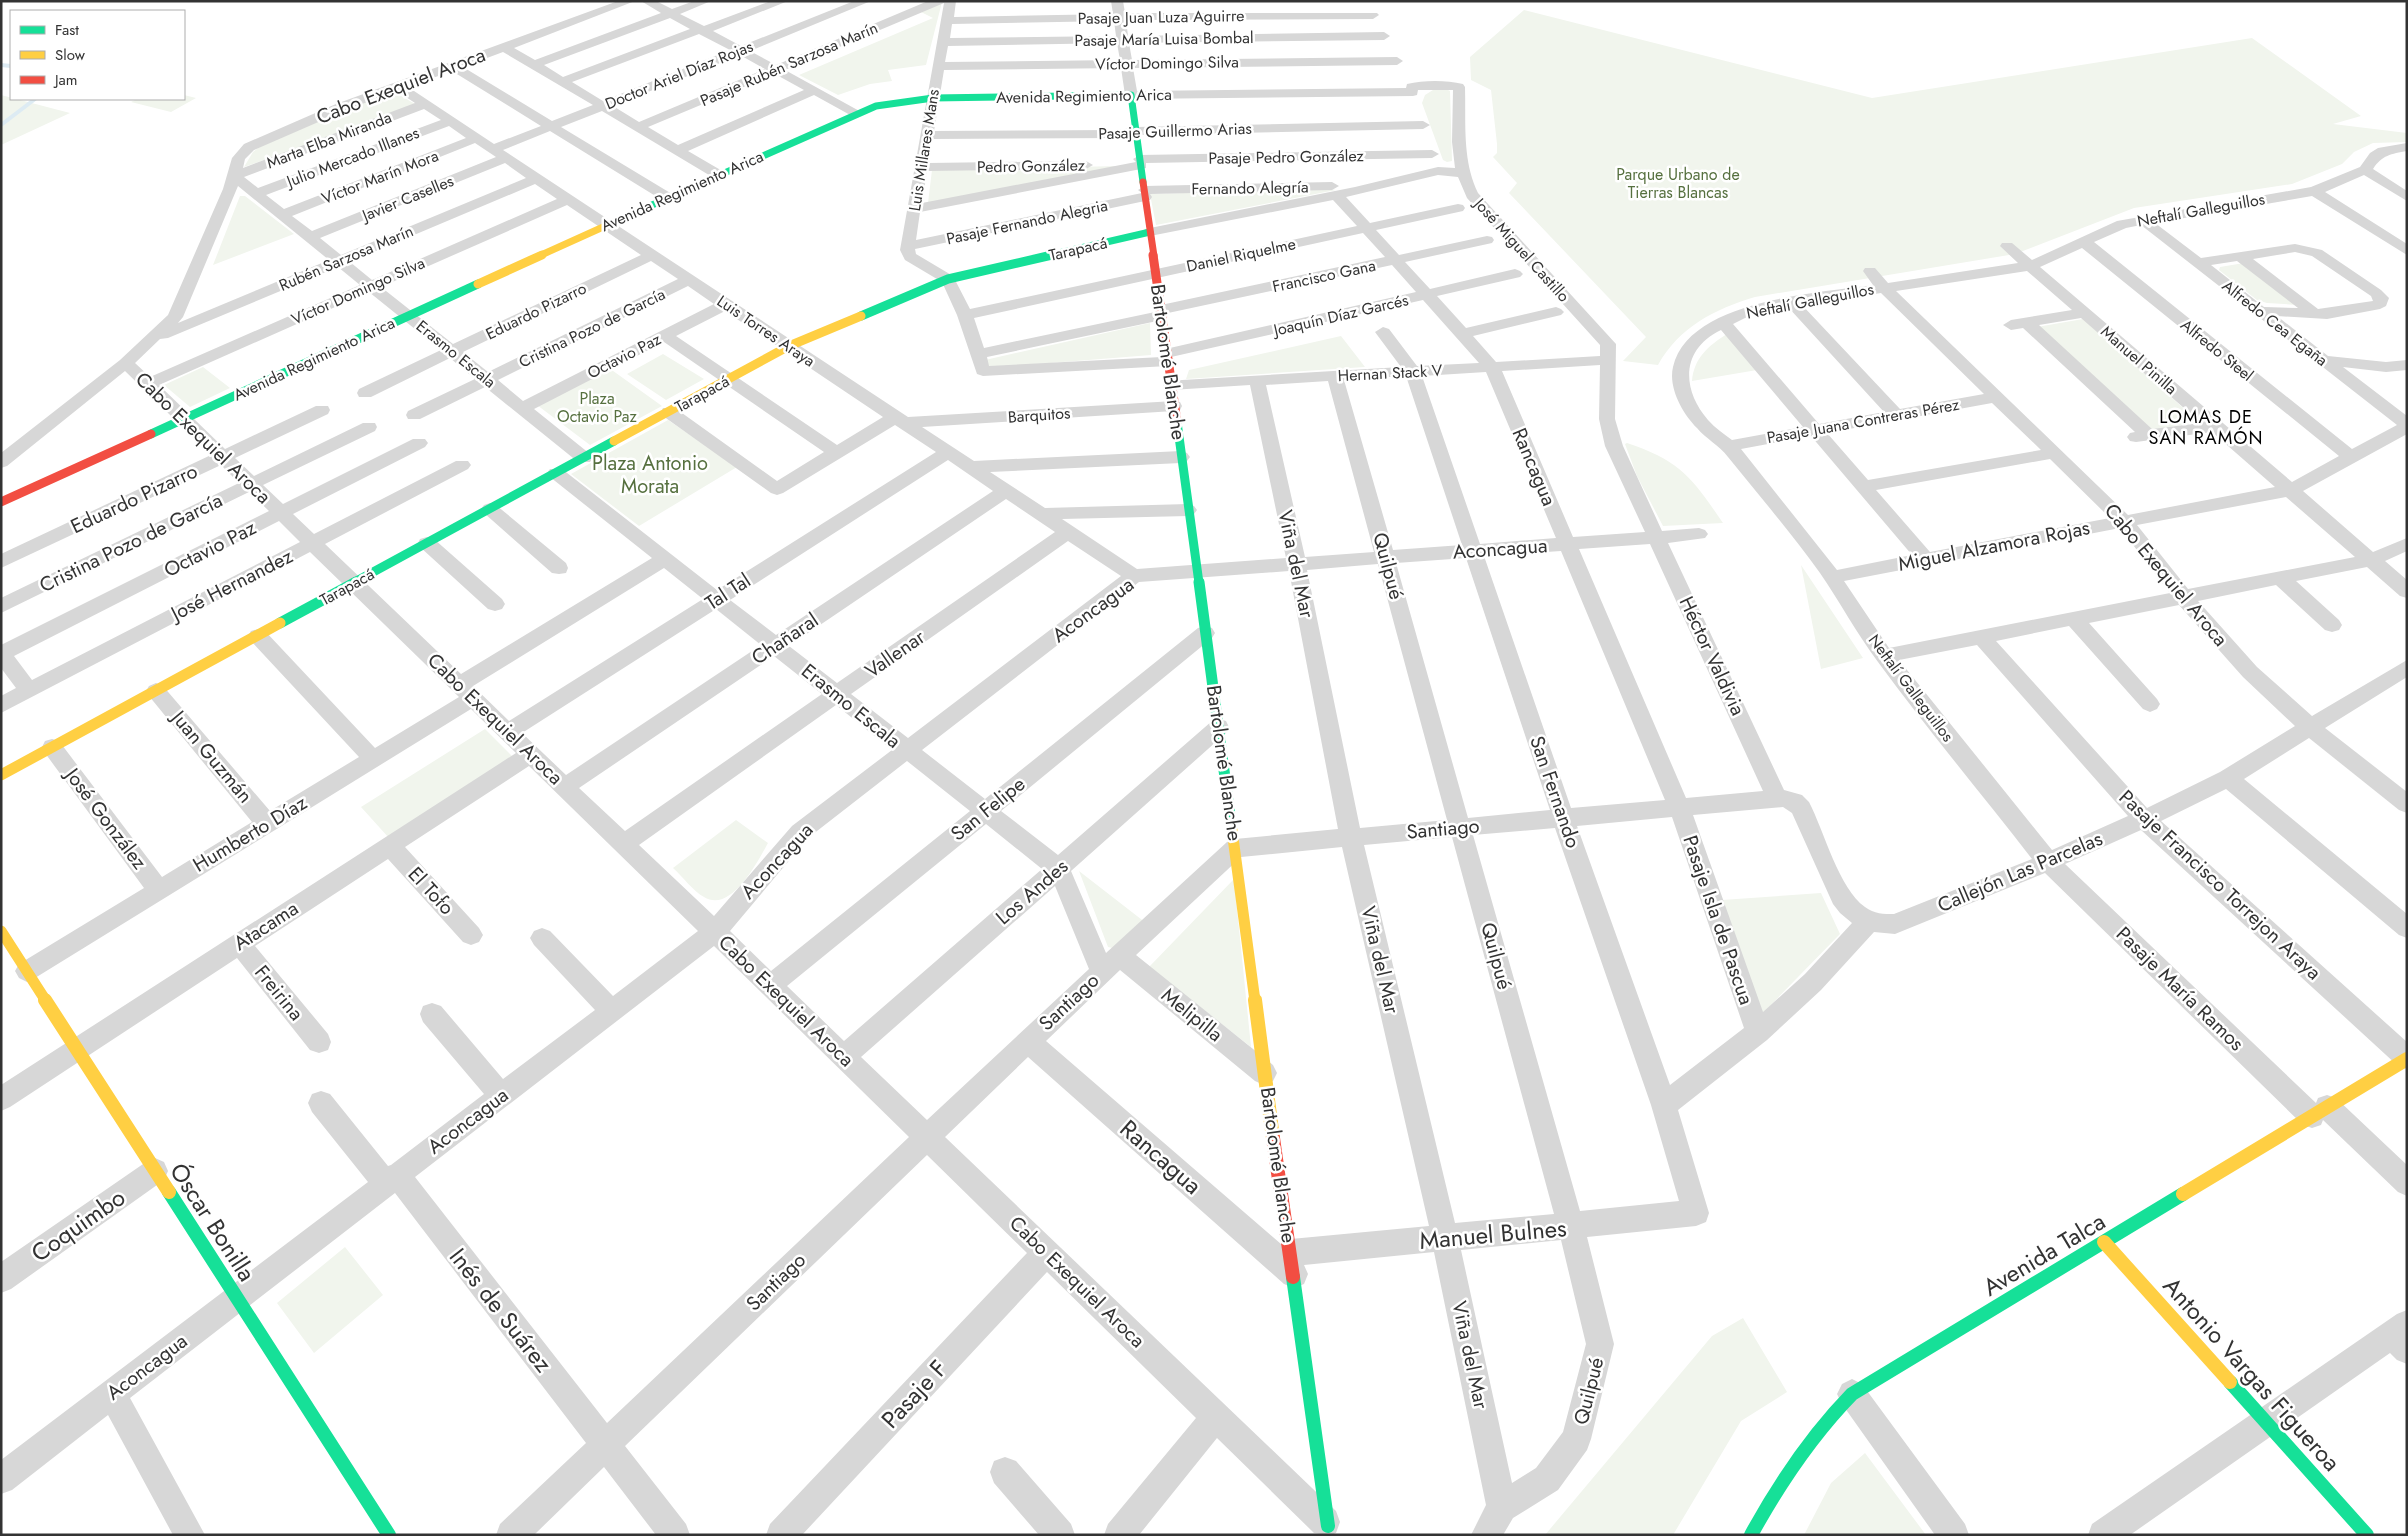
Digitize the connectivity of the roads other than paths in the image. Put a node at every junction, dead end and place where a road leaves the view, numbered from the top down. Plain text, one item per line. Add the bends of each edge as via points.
1 (629, 1) edge
2 (647, 1) edge
3 (705, 1) edge
4 (782, 1) edge
5 (865, 1) edge
6 (939, 1) edge
7 (948, 1) edge
8 (1116, 1) edge
9 (1365, 1) edge
10 (671, 14) junction
11 (1372, 15) junction
12 (1119, 17) junction
13 (949, 21) junction
14 (702, 30) junction
15 (1384, 36) junction
16 (1123, 40) junction
17 (943, 42) junction
18 (504, 47) junction
19 (740, 51) junction
20 (1126, 63) junction
21 (533, 65) junction
22 (453, 66) junction
23 (938, 66) junction
24 (775, 69) junction
25 (1406, 78) junction
26 (562, 82) junction
27 (398, 86) junction
28 (814, 90) junction
29 (1131, 95) junction
30 (933, 98) junction
31 (425, 104) junction
32 (603, 106) junction
33 (857, 113) junction
34 (450, 120) junction
35 (1423, 125) junction
36 (552, 126) junction
37 (638, 127) junction
38 (1136, 131) junction
39 (926, 136) junction
40 (477, 138) junction
41 (2407, 147) edge
42 (678, 150) junction
43 (500, 153) junction
44 (1432, 154) junction
45 (1141, 162) junction
46 (921, 167) junction
47 (2365, 170) junction
48 (1438, 171) junction
49 (1463, 173) junction
50 (719, 174) junction
51 (234, 176) junction
52 (537, 178) junction
53 (2314, 191) junction
54 (1355, 192) junction
55 (256, 194) junction
56 (1145, 194) junction
57 (1337, 195) junction
58 (2407, 196) edge
59 (667, 197) junction
60 (568, 199) junction
61 (1458, 208) dead end
62 (914, 209) junction
63 (282, 215) junction
64 (2143, 220) junction
65 (607, 225) junction
66 (1367, 228) junction
67 (1150, 232) junction
68 (310, 237) junction
69 (1487, 240) dead end
70 (2084, 242) junction
71 (908, 246) junction
72 (2006, 246) dead end
73 (2407, 251) edge
74 (652, 255) junction
75 (2241, 257) junction
76 (340, 261) junction
77 (1396, 261) junction
78 (2198, 263) junction
79 (2030, 266) junction
80 (1870, 272) dead end
81 (1156, 274) junction
82 (1515, 274) dead end
83 (948, 279) junction
84 (689, 280) junction
85 (371, 286) junction
86 (1883, 287) junction
87 (1427, 296) junction
88 (1790, 302) junction
89 (726, 304) junction
90 (2260, 311) junction
91 (1556, 312) dead end
92 (1161, 313) junction
93 (2085, 313) junction
94 (2315, 314) junction
95 (966, 315) junction
96 (408, 316) junction
97 (1724, 323) junction
98 (1383, 332) dead end
99 (1462, 334) junction
100 (664, 336) junction
101 (154, 338) junction
102 (789, 346) junction
103 (452, 351) junction
104 (978, 354) junction
105 (1168, 357) junction
106 (1609, 360) junction
107 (2323, 360) junction
108 (126, 363) junction
109 (2407, 365) edge
110 (1492, 367) junction
111 (1413, 372) junction
112 (1335, 376) junction
113 (487, 379) junction
114 (729, 379) junction
115 (1256, 380) junction
116 (148, 384) junction
117 (1172, 385) junction
118 (365, 393) dead end
119 (1996, 397) junction
120 (1174, 406) junction
121 (522, 408) junction
122 (322, 410) dead end
123 (669, 412) junction
124 (414, 415) dead end
125 (1896, 415) junction
126 (184, 418) junction
127 (900, 420) junction
128 (2216, 426) junction
129 (2407, 426) edge
130 (369, 427) dead end
131 (1815, 430) junction
132 (2148, 435) junction
133 (2131, 438) dead end
134 (419, 443) dead end
135 (1729, 446) junction
136 (948, 452) junction
137 (837, 453) junction
138 (2054, 453) junction
139 (223, 457) junction
140 (1181, 457) junction
141 (2351, 457) junction
142 (584, 458) junction
143 (1, 462) edge
144 (462, 465) dead end
145 (970, 467) junction
146 (556, 474) junction
147 (252, 484) junction
148 (1863, 487) junction
149 (2292, 490) junction
150 (1005, 491) junction
151 (1, 502) edge
152 (490, 509) junction
153 (1188, 510) junction
154 (281, 513) junction
155 (1041, 514) junction
156 (2125, 522) junction
157 (1067, 532) junction
158 (1699, 534) dead end
159 (1657, 537) junction
160 (312, 543) junction
161 (427, 543) junction
162 (1566, 544) junction
163 (2407, 544) edge
164 (1475, 550) junction
165 (1385, 557) junction
166 (666, 559) junction
167 (1925, 559) junction
168 (2371, 560) junction
169 (1, 562) edge
170 (1297, 564) junction
171 (558, 568) dead end
172 (1197, 572) junction
173 (1134, 576) junction
174 (1832, 577) junction
175 (2280, 578) junction
176 (354, 583) junction
177 (2407, 591) edge
178 (2185, 598) junction
179 (716, 600) junction
180 (496, 604) dead end
181 (1, 606) edge
182 (2074, 620) junction
183 (2332, 625) dead end
184 (1206, 633) junction
185 (258, 636) junction
186 (1981, 637) junction
187 (775, 646) junction
188 (2, 654) edge
189 (1884, 656) junction
190 (2402, 677) edge
191 (29, 690) junction
192 (156, 691) junction
193 (466, 691) junction
194 (837, 694) junction
195 (2150, 704) dead end
196 (1, 705) edge
197 (1219, 727) junction
198 (2310, 727) junction
199 (508, 732) junction
200 (52, 747) junction
201 (907, 751) junction
202 (531, 754) junction
203 (373, 759) junction
204 (1, 775) edge
205 (2228, 778) junction
206 (564, 787) junction
207 (1777, 798) junction
208 (2407, 804) edge
209 (1679, 807) junction
210 (986, 811) junction
211 (1564, 818) junction
212 (2144, 819) junction
213 (267, 824) junction
214 (1460, 827) junction
215 (1351, 837) junction
216 (624, 844) junction
217 (390, 846) junction
218 (1235, 848) junction
219 (2048, 862) junction
220 (1059, 868) junction
221 (159, 890) junction
222 (1869, 920) junction
223 (2407, 928) edge
224 (1, 931) edge
225 (715, 932) junction
226 (472, 935) dead end
227 (542, 938) dead end
228 (239, 944) junction
229 (14, 961) edge
230 (1111, 964) junction
231 (770, 986) junction
232 (612, 1011) junction
233 (432, 1014) dead end
234 (1758, 1032) junction
235 (1028, 1041) junction
236 (319, 1042) dead end
237 (77, 1049) junction
238 (844, 1057) junction
239 (2407, 1058) edge
240 (1264, 1073) junction
241 (501, 1096) junction
242 (1, 1099) edge
243 (321, 1103) dead end
244 (1664, 1105) junction
245 (2320, 1112) junction
246 (927, 1138) junction
247 (155, 1171) junction
248 (391, 1180) junction
249 (2407, 1183) edge
250 (1696, 1213) joint
251 (1571, 1227) junction
252 (1445, 1238) junction
253 (2104, 1242) junction
254 (1046, 1253) junction
255 (1292, 1263) junction
256 (1, 1279) edge
257 (237, 1298) junction
258 (2402, 1336) edge
259 (112, 1394) junction
260 (1852, 1394) junction
261 (1216, 1417) junction
262 (2266, 1422) junction
263 (606, 1445) junction
264 (1005, 1472) dead end
265 (1, 1479) edge
266 (1502, 1507) junction
267 (1333, 1530) edge
268 (190, 1535) edge
269 (389, 1535) edge
270 (511, 1535) edge
271 (675, 1535) edge
272 (781, 1535) edge
273 (1060, 1535) edge
274 (1119, 1535) edge
275 (1486, 1535) edge
276 (1751, 1535) edge
277 (1954, 1535) edge
278 (2104, 1535) edge
279 (2367, 1535) edge

1 - 18 street, Cabo Exequiel Aroca
2 - 10 street
3 - 10 street
4 - 14 street
5 - 19 street, Doctor Ariel Díaz Rojas
6 - 24 street, Pasaje Rubén Sarzosa Marín
7 - 13 street, Luis Millares Mans via 951,3
8 - 12 street, Bartolomé Blanche
9 - 11 street
10 - 14 street
10 - 21 street
11 - 12 street, Pasaje Juan Luza Aguirre
11 - 15 street
12 - 13 street, Pasaje Juan Luza Aguirre
12 - 16 street, Bartolomé Blanche
13 - 17 street, Luis Millares Mans
14 - 19 street
14 - 26 street
15 - 16 street, Pasaje María Luisa Bombal
15 - 25 street
16 - 17 street, Pasaje María Luisa Bombal
16 - 20 street, Bartolomé Blanche
17 - 23 street, Luis Millares Mans
18 - 21 street
18 - 22 street, Cabo Exequiel Aroca
19 - 24 street
19 - 32 street, Doctor Ariel Díaz Rojas
20 - 23 street, Víctor Domingo Silva
20 - 25 street, Víctor Domingo Silva
20 - 29 street, Bartolomé Blanche
21 - 26 street
22 - 27 street, Cabo Exequiel Aroca
22 - 36 street
23 - 30 street, Luis Millares Mans
24 - 28 street
24 - 37 street, Pasaje Rubén Sarzosa Marín
25 - 29 street, Avenida Regimiento Arica
25 - 35 street
25 - 49 street, José Miguel Castillo via 1460,87
26 - 32 street
27 - 31 street, Luis Torres Araya
27 - 51 street, Cabo Exequiel Aroca via 254,144 241,154
28 - 33 street
28 - 42 street
29 - 30 street, Avenida Regimiento Arica
29 - 38 street, Bartolomé Blanche
30 - 33 street, Avenida Regimiento Arica via 876,106
30 - 39 street, Luis Millares Mans
31 - 34 street, Luis Torres Araya
31 - 51 street, Marta Elba Miranda
32 - 36 street, Doctor Ariel Díaz Rojas
32 - 37 street
33 - 50 street, Avenida Regimiento Arica
34 - 40 street, Luis Torres Araya
34 - 55 street, Julio Mercado Illanes
35 - 38 street, Pasaje Guillermo Arias
35 - 44 street
36 - 43 street, Doctor Ariel Díaz Rojas
36 - 59 street
37 - 42 street
38 - 39 street, Pasaje Guillermo Arias via 1119,134
38 - 45 street, Bartolomé Blanche
39 - 46 street, Luis Millares Mans
40 - 43 street, Luis Torres Araya
40 - 63 street, Víctor Marín Mora
41 - 47 street, Neftalí Galleguillos via 2383,151
42 - 50 street
43 - 52 street, Luis Torres Araya
43 - 68 street, Javier Caselles
44 - 45 street, Pasaje Pedro González
44 - 48 street
45 - 46 street, Pedro González
45 - 56 street, Bartolomé Blanche
45 - 62 street, Pasaje Pedro González
46 - 62 street, Luis Millares Mans
47 - 53 street, Neftalí Galleguillos
47 - 58 street
48 - 49 street, Tarapacá
48 - 54 street, Tarapacá
49 - 106 street, José Miguel Castillo via 1468,188 1481,207 1608,344
50 - 59 street, Avenida Regimiento Arica
51 - 55 street, Erasmo Escala
51 - 101 street, Cabo Exequiel Aroca via 175,317
52 - 60 street, Luis Torres Araya
52 - 76 street, Rubén Sarzosa Marín
53 - 64 street, Neftalí Galleguillos
53 - 73 street
54 - 56 street, Fernando Alegría via 1335,186
54 - 57 street, Tarapacá
55 - 63 street, Erasmo Escala
56 - 67 street, Bartolomé Blanche
56 - 71 street, Pasaje Fernando Alegria
57 - 66 street, Rancagua
57 - 67 street, Tarapacá
59 - 65 street, Avenida Regimiento Arica
60 - 65 street, Luis Torres Araya
60 - 85 street, Víctor Domingo Silva
61 - 66 street, Daniel Riquelme
62 - 71 street, Luis Millares Mans
63 - 68 street, Erasmo Escala
64 - 70 street, Neftalí Galleguillos via 2122,224
64 - 78 street, Alfredo Cea Egaña
65 - 74 street, Luis Torres Araya
65 - 96 street, Avenida Regimiento Arica
66 - 77 street, Rancagua
66 - 81 street, Daniel Riquelme
67 - 81 street, Bartolomé Blanche
67 - 83 street, Tarapacá
68 - 76 street, Erasmo Escala
69 - 77 street, Francisco Gana
70 - 79 street, Neftalí Galleguillos
70 - 141 street, Alfredo Steel
71 - 83 street via 908,253 914,261
72 - 79 street, Manuel Pinilla
74 - 84 street, Luis Torres Araya
74 - 103 street, Eduardo Pizarro
75 - 78 street
75 - 94 street
75 - 94 street via 2307,249 2381,298 2381,303 2376,306
76 - 85 street, Erasmo Escala
76 - 101 street, Rubén Sarzosa Marín
77 - 87 street, Rancagua
77 - 92 street, Francisco Gana
78 - 90 street, Alfredo Cea Egaña
79 - 86 street, Neftalí Galleguillos
79 - 93 street, Manuel Pinilla
80 - 86 street, Cabo Exequiel Aroca
81 - 92 street, Bartolomé Blanche
81 - 95 street, Daniel Riquelme
82 - 87 street, Joaquín Díaz Garcés
83 - 95 street
83 - 102 street, Tarapacá
84 - 89 street, Luis Torres Araya
84 - 113 street, Cristina Pozo de García
85 - 96 street, Erasmo Escala
85 - 116 street, Víctor Domingo Silva
86 - 88 street, Neftalí Galleguillos
86 - 119 street, Cabo Exequiel Aroca
87 - 99 street, Rancagua
87 - 105 street, Joaquín Díaz Garcés
88 - 97 street, Neftalí Galleguillos via 1742,314
88 - 125 street
89 - 100 street, Octavio Paz
89 - 102 street, Luis Torres Araya
90 - 94 street
90 - 107 street, Alfredo Cea Egaña
91 - 99 street
92 - 104 street, Francisco Gana
92 - 105 street, Bartolomé Blanche
93 - 128 street, Manuel Pinilla
93 - 132 street via 2018,323
95 - 104 street
96 - 103 street, Erasmo Escala
96 - 126 street, Avenida Regimiento Arica
97 - 131 street
97 - 135 street, Neftalí Galleguillos via 1702,335 1687,350 1680,380 1694,413
98 - 111 street, San Fernando
99 - 110 street, Rancagua
100 - 114 street
100 - 121 street, Octavio Paz
101 - 108 street, Cabo Exequiel Aroca
102 - 114 street, Tarapacá
102 - 127 street, Luis Torres Araya
103 - 113 street, Erasmo Escala
103 - 118 street, Eduardo Pizarro
104 - 105 street, Joaquín Díaz Garcés via 983,371
105 - 117 street, Bartolomé Blanche
106 - 110 street, Hernan Stack V
106 - 159 street, Héctor Valdivia via 1607,406 1610,432
107 - 109 street via 2386,367
107 - 129 street, Alfredo Cea Egaña
108 - 116 street, Cabo Exequiel Aroca
108 - 143 street
110 - 111 street, Hernan Stack V
110 - 162 street, Rancagua
111 - 112 street, Hernan Stack V
111 - 164 street, San Fernando
112 - 115 street, Hernan Stack V
112 - 165 street, Quilpué
113 - 121 street, Erasmo Escala
113 - 124 street, Cristina Pozo de García
114 - 123 street, Tarapacá
114 - 137 street
115 - 117 street, Hernan Stack V
115 - 170 street, Viña del Mar
116 - 126 street, Cabo Exequiel Aroca
117 - 120 street, Bartolomé Blanche
119 - 125 street, Pasaje Juana Contreras Pérez
119 - 138 street, Cabo Exequiel Aroca
120 - 127 street, Barquitos
120 - 140 street, Bartolomé Blanche
121 - 142 street, Erasmo Escala
122 - 139 street, Eduardo Pizarro
123 - 137 street via 777,489
123 - 142 street, Tarapacá
125 - 131 street, Pasaje Juana Contreras Pérez
126 - 139 street, Cabo Exequiel Aroca
126 - 151 street, Avenida Regimiento Arica
127 - 136 street, Luis Torres Araya
127 - 137 street
128 - 132 street
128 - 149 street, Manuel Pinilla
129 - 141 street, Miguel Alzamora Rojas
130 - 147 street, Cristina Pozo de García
131 - 135 street, Pasaje Juana Contreras Pérez
131 - 148 street
132 - 133 street
134 - 154 street, Octavio Paz
135 - 174 street, Neftalí Galleguillos
136 - 145 street, Luis Torres Araya
136 - 179 street, Tal Tal
138 - 148 street
138 - 156 street, Cabo Exequiel Aroca
139 - 147 street, Cabo Exequiel Aroca
139 - 169 street, Eduardo Pizarro
140 - 145 street
140 - 153 street, Bartolomé Blanche
141 - 149 street, Miguel Alzamora Rojas
142 - 146 street, Tarapacá
144 - 160 street, José Hernandez
145 - 150 street, Luis Torres Araya
146 - 152 street, Tarapacá
146 - 166 street, Erasmo Escala
147 - 154 street, Cabo Exequiel Aroca
147 - 181 street, Cristina Pozo de García
148 - 167 street
149 - 156 street, Miguel Alzamora Rojas
149 - 168 street, Manuel Pinilla
150 - 155 street, Luis Torres Araya
150 - 187 street, Chañaral
152 - 161 street, Tarapacá
152 - 171 street
153 - 155 street
153 - 172 street, Bartolomé Blanche
154 - 160 street, Cabo Exequiel Aroca
154 - 188 street, Octavio Paz
155 - 157 street, Luis Torres Araya
156 - 167 street, Miguel Alzamora Rojas
156 - 178 street, Cabo Exequiel Aroca
157 - 173 street, Luis Torres Araya
157 - 194 street, Vallenar
158 - 159 street, Aconcagua
159 - 162 street, Aconcagua
159 - 207 street, Héctor Valdivia
160 - 176 street, Cabo Exequiel Aroca
160 - 191 street, José Hernandez
161 - 176 street, Tarapacá
161 - 180 street
162 - 164 street, Aconcagua
162 - 209 street, Rancagua
163 - 168 street
164 - 165 street, Aconcagua
164 - 211 street, San Fernando
165 - 170 street, Aconcagua
165 - 214 street, Quilpué
166 - 179 street, Erasmo Escala
166 - 193 street, Humberto Díaz
167 - 174 street, Miguel Alzamora Rojas
168 - 175 street
168 - 177 street, Manuel Pinilla
170 - 172 street, Aconcagua
170 - 215 street, Viña del Mar
172 - 173 street, Aconcagua
172 - 184 street, Bartolomé Blanche
173 - 201 street, Aconcagua
174 - 189 street, Neftalí Galleguillos
175 - 178 street
175 - 183 street
176 - 185 street, Tarapacá
176 - 193 street, Cabo Exequiel Aroca
178 - 182 street
178 - 198 street, Cabo Exequiel Aroca via 2244,665
179 - 187 street, Erasmo Escala
179 - 199 street, Tal Tal
182 - 186 street
182 - 195 street
184 - 197 street, Bartolomé Blanche
184 - 210 street, San Felipe
185 - 192 street, Tarapacá
185 - 203 street
186 - 189 street
186 - 212 street, Pasaje Francisco Torrejon Araya
187 - 194 street, Erasmo Escala
187 - 206 street, Chañaral
188 - 191 street
189 - 219 street, Neftalí Galleguillos
190 - 198 street, Callejón Las Parcelas
191 - 196 street, José Hernandez
192 - 200 street, Tarapacá
192 - 213 street, Juan Guzmán
193 - 199 street, Cabo Exequiel Aroca
193 - 203 street, Humberto Díaz
194 - 201 street, Erasmo Escala
194 - 216 street, Vallenar
197 - 218 street, Bartolomé Blanche
197 - 220 street, Los Andes
198 - 205 street, Callejón Las Parcelas
198 - 208 street, Cabo Exequiel Aroca
199 - 202 street, Cabo Exequiel Aroca
200 - 204 street, Tarapacá
200 - 221 street, José González
201 - 210 street, Erasmo Escala
201 - 225 street, Aconcagua via 800,832
202 - 206 street, Cabo Exequiel Aroca
202 - 217 street, Atacama
203 - 213 street, Humberto Díaz
205 - 212 street, Callejón Las Parcelas
205 - 223 street
206 - 216 street, Cabo Exequiel Aroca
207 - 209 street, Santiago
207 - 222 street via 1790,799 1801,808 1842,900
209 - 211 street, Santiago
209 - 234 street, Pasaje Isla de Pascua
210 - 220 street, Erasmo Escala
210 - 231 street, San Felipe
211 - 214 street, Santiago
211 - 244 street, San Fernando
212 - 219 street, Callejón Las Parcelas
212 - 239 street, Pasaje Francisco Torrejon Araya
213 - 221 street, Humberto Díaz
214 - 215 street, Santiago
214 - 251 street, Quilpué
215 - 218 street, Santiago
215 - 252 street, Viña del Mar
216 - 225 street, Cabo Exequiel Aroca
217 - 226 street, El Tofo
217 - 228 street, Atacama
218 - 230 street, Santiago
218 - 240 street, Bartolomé Blanche
219 - 222 street, Callejón Las Parcelas via 1895,924
219 - 245 street, Pasaje María Ramos
220 - 230 street, Erasmo Escala
220 - 238 street, Los Andes
221 - 229 street, Humberto Díaz
222 - 234 street via 1813,982
224 - 229 street, Óscar Bonilla
225 - 231 street, Cabo Exequiel Aroca
225 - 232 street, Aconcagua
227 - 232 street
228 - 236 street, Freirina
228 - 237 street, Atacama
229 - 237 street, Óscar Bonilla
230 - 235 street, Santiago
230 - 240 street, Melipilla
231 - 238 street, Cabo Exequiel Aroca
232 - 241 street, Aconcagua
233 - 241 street
234 - 244 street
235 - 246 street, Santiago
235 - 255 street, Rancagua
237 - 242 street, Atacama
237 - 247 street, Óscar Bonilla
238 - 246 street, Cabo Exequiel Aroca
239 - 245 street, Avenida Talca
240 - 255 street, Bartolomé Blanche
241 - 248 street, Aconcagua
243 - 248 street, Inés de Suárez
244 - 250 street, San Fernando
245 - 249 street, Pasaje María Ramos
245 - 253 street, Avenida Talca
246 - 254 street, Cabo Exequiel Aroca
246 - 263 street, Santiago
247 - 256 street, Coquimbo
247 - 257 street, Óscar Bonilla
248 - 257 street, Aconcagua
248 - 263 street, Inés de Suárez
250 - 251 street, Manuel Bulnes
251 - 252 street, Manuel Bulnes
251 - 266 street, Quilpué via 1600,1344 1588,1396 1576,1439 1547,1479
252 - 255 street, Manuel Bulnes
252 - 266 street, Viña del Mar
253 - 260 street, Avenida Talca
253 - 262 street, Antonio Vargas Figueroa
254 - 261 street, Cabo Exequiel Aroca
254 - 272 street, Pasaje F
255 - 267 street, Bartolomé Blanche
257 - 259 street, Aconcagua
257 - 269 street, Óscar Bonilla
258 - 262 street
259 - 265 street, Aconcagua
259 - 268 street
260 - 276 street, Avenida Talca via 1797,1453
260 - 277 street
261 - 267 street, Cabo Exequiel Aroca
261 - 274 street
262 - 278 street
262 - 279 street, Antonio Vargas Figueroa
263 - 270 street, Santiago
263 - 271 street, Inés de Suárez
264 - 273 street
266 - 275 street

